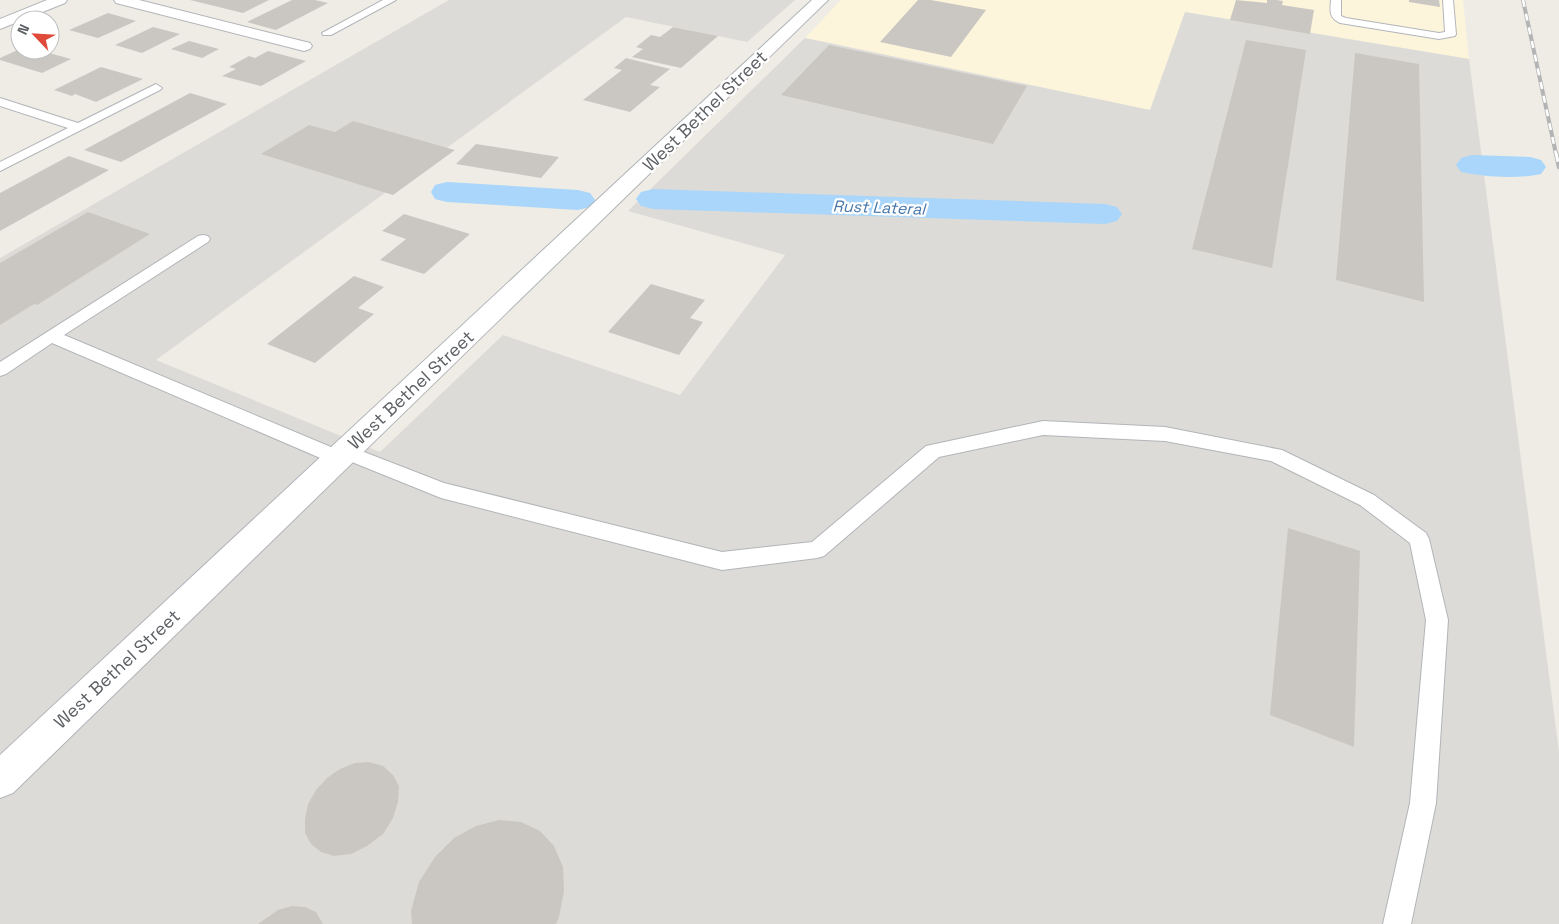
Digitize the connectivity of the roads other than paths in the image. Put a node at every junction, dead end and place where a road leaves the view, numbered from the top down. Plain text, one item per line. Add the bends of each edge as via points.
1 (60, 0) edge
2 (121, 0) edge
3 (391, 0) edge
4 (821, 0) edge
5 (1336, 0) edge
6 (1448, 0) edge
7 (0, 24) edge
8 (327, 33) dead end
9 (304, 46) dead end
10 (156, 88) dead end
11 (0, 102) edge
12 (78, 127) junction
13 (0, 167) edge
14 (203, 239) dead end
15 (51, 336) junction
16 (0, 370) edge
17 (343, 455) junction
18 (0, 780) edge
19 (1397, 924) edge

1 - 7 street
2 - 9 street
3 - 8 lane
4 - 17 street, West Bethel Street
5 - 6 lane via 1335,13 1344,21 1439,36 1451,34
10 - 12 lane
11 - 12 lane
12 - 13 lane
14 - 15 lane
15 - 16 lane
15 - 17 lane
17 - 18 street, West Bethel Street
17 - 19 lane via 441,490 722,562 817,550 933,451 1043,428 1165,434 1275,455 1367,500 1418,539 1437,620 1423,803

